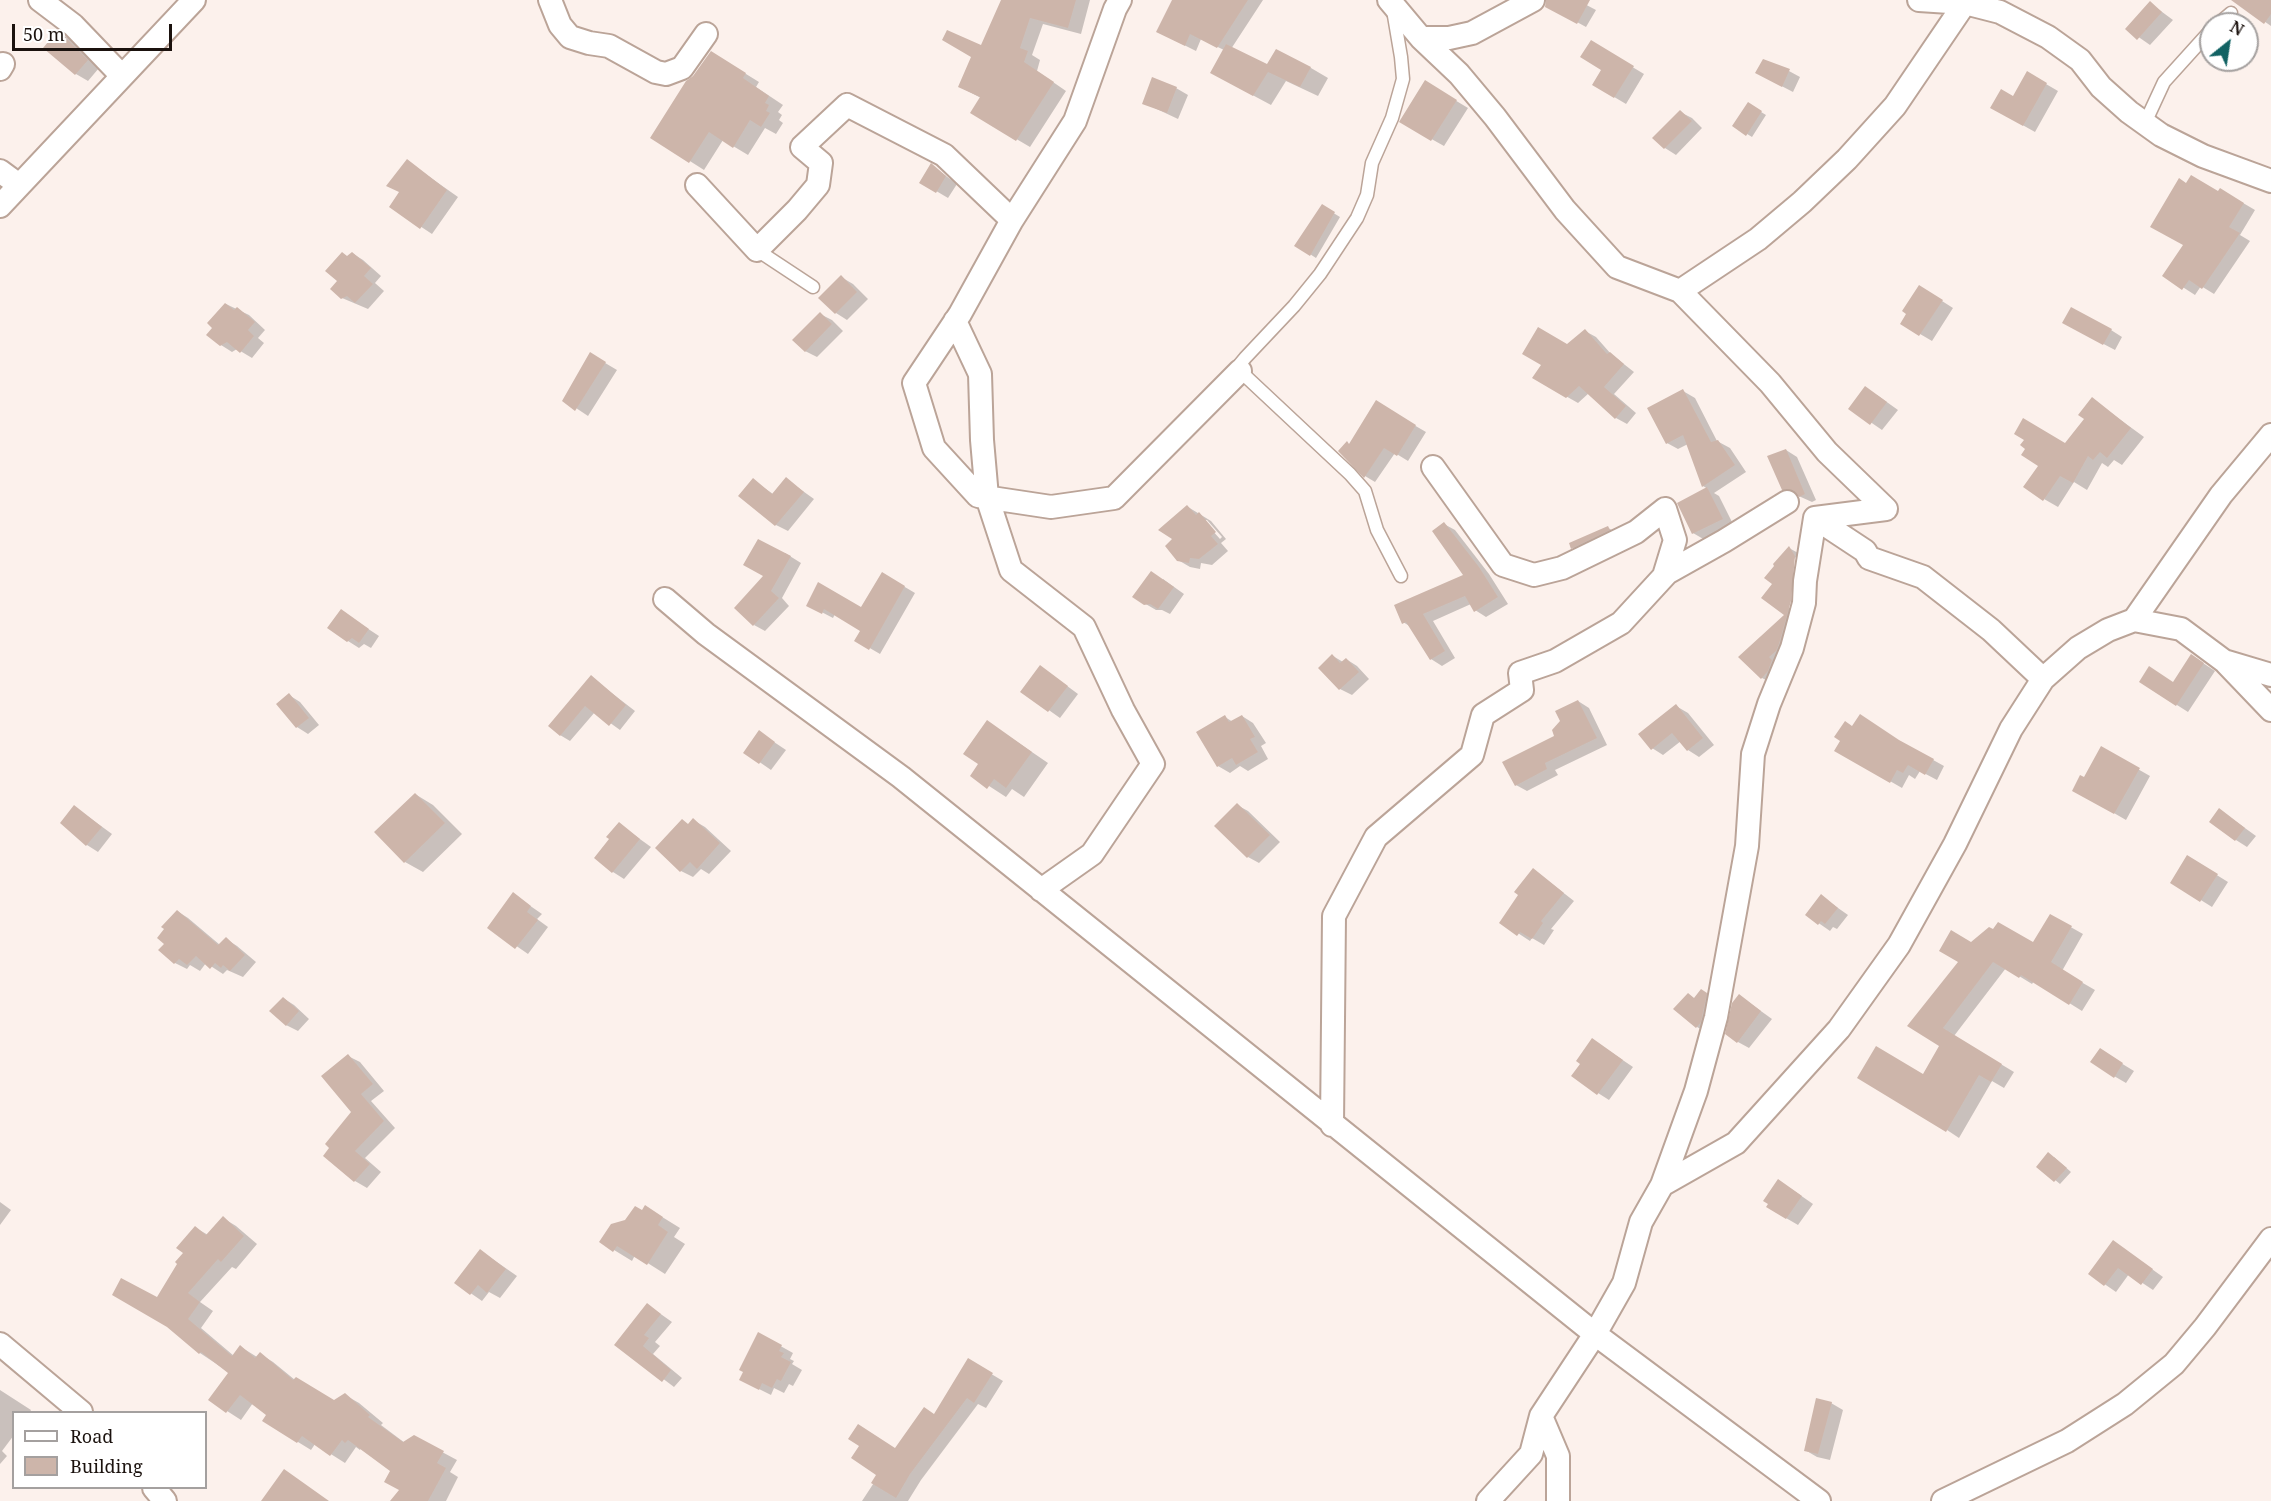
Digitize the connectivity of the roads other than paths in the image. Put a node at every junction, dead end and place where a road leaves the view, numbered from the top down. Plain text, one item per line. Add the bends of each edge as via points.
1 (40, 0) edge
2 (194, 0) edge
3 (550, 0) edge
4 (1120, 0) edge
5 (1494, 0) edge
6 (1533, 0) edge
7 (1919, 0) edge
8 (1390, 2) edge
9 (1966, 2) edge
10 (1483, 28) junction
11 (706, 34) dead end
12 (1421, 38) junction
13 (2199, 43) edge
14 (122, 76) junction
15 (2145, 123) junction
16 (0, 171) edge
17 (2271, 181) edge
18 (19, 185) junction
19 (697, 185) dead end
20 (0, 206) edge
21 (1012, 220) junction
22 (757, 250) junction
23 (813, 287) dead end
24 (1680, 291) junction
25 (955, 321) junction
26 (1240, 371) junction
27 (2271, 435) edge
28 (1433, 467) dead end
29 (987, 497) junction
30 (1787, 502) dead end
31 (1815, 518) junction
32 (1401, 576) dead end
33 (1664, 576) junction
34 (665, 599) dead end
35 (2134, 620) junction
36 (2224, 661) junction
37 (2271, 675) edge
38 (2043, 679) junction
39 (2271, 710) edge
40 (1041, 890) junction
41 (1332, 1125) junction
42 (1662, 1185) junction
43 (2271, 1239) edge
44 (1595, 1334) junction
45 (0, 1344) edge
46 (79, 1411) edge
47 (1541, 1416) junction
48 (155, 1489) edge
49 (165, 1501) edge
50 (1488, 1501) edge
51 (1558, 1501) edge
52 (1819, 1501) edge
53 (1943, 1501) edge

1 - 14 street via 73,25
2 - 14 street
3 - 11 street via 557,20 570,37 623,51 656,72 666,74 682,68
4 - 21 street via 1075,121
5 - 10 street
6 - 10 street
7 - 9 street
8 - 12 street
8 - 26 lane via 1403,79 1392,118 1372,163 1367,195 1357,218 1320,274 1240,364
9 - 15 street via 2000,12 2048,37 2080,60 2101,87
9 - 24 street via 1895,106 1847,159 1758,239
10 - 12 street via 1449,38
12 - 24 street via 1459,74 1565,210 1617,267
13 - 15 lane via 2164,82
14 - 18 street
15 - 17 street via 2203,156
16 - 18 street
18 - 20 street
19 - 22 street
21 - 22 street via 944,155 847,105 802,147 821,163 818,185
21 - 25 street
22 - 23 lane
24 - 31 street via 1770,383 1827,452 1886,509
25 - 29 street via 980,374
25 - 29 street via 914,383 934,448 978,496
26 - 29 street via 1114,498 1051,507
26 - 32 lane via 1365,490 1377,530
27 - 35 street via 2221,495
28 - 33 street via 1503,565 1534,575 1562,568 1636,532 1665,509 1675,540
29 - 40 street via 1011,570 1084,627 1153,764 1092,854
30 - 33 street
31 - 38 street via 1869,558 1900,567 1932,584 1991,630
31 - 42 street via 1804,603 1753,754 1747,846 1716,1017 1696,1091
33 - 41 street via 1621,623 1555,661 1520,673 1522,690 1483,715 1472,755 1376,837 1334,916
34 - 40 street via 706,634 901,777
35 - 36 street via 2181,629
35 - 38 street via 2078,648
36 - 37 street
36 - 39 street
38 - 42 street via 2011,729 1955,844 1899,945 1839,1029 1736,1143
40 - 41 street
41 - 44 street
42 - 44 street via 1641,1222 1624,1283
43 - 53 street via 2174,1364 2125,1404 2067,1441
44 - 47 street
44 - 52 street
45 - 46 street
47 - 50 street via 1531,1454
47 - 51 street via 1558,1456
48 - 49 street

